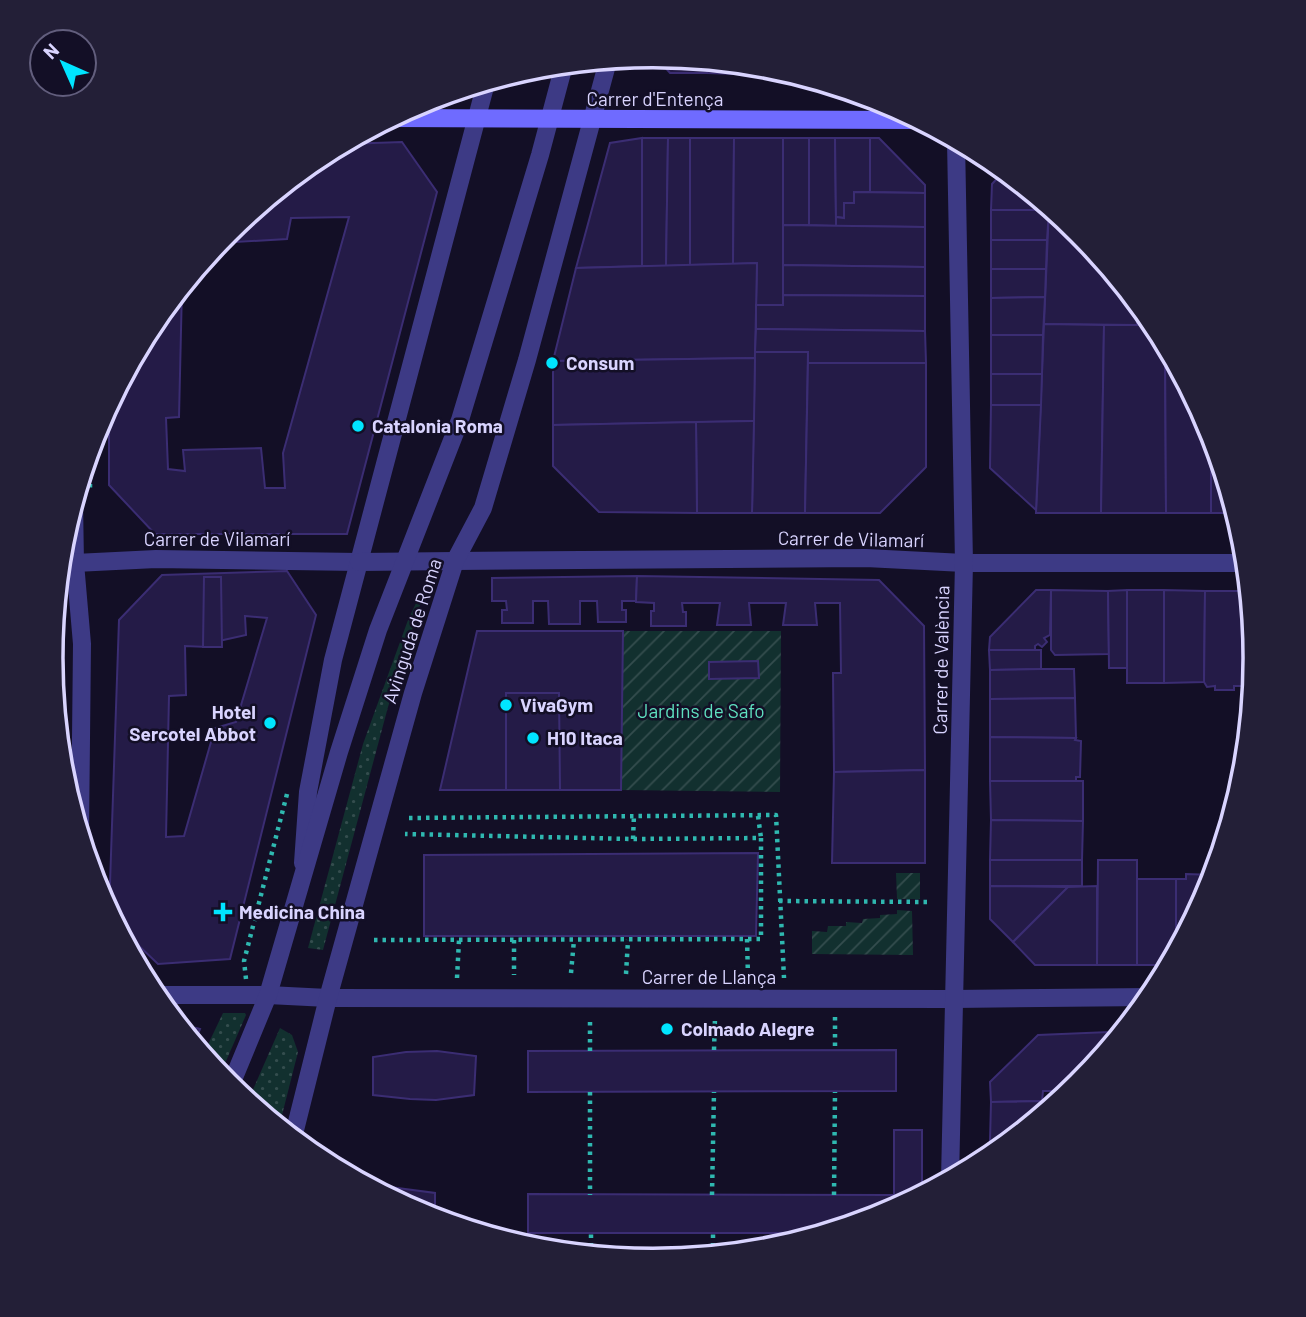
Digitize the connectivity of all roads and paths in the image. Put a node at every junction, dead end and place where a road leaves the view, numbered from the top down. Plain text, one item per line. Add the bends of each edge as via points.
1 (605, 71) edge
2 (561, 76) edge
3 (483, 94) edge
4 (415, 118) edge
5 (476, 119) junction
6 (549, 119) junction
7 (592, 119) junction
8 (894, 120) edge
9 (956, 153) edge
10 (75, 539) edge
11 (455, 561) junction
12 (359, 562) junction
13 (405, 562) junction
14 (75, 563) junction
15 (964, 563) junction
16 (1235, 563) edge
17 (80, 800) edge
18 (634, 815) junction
19 (758, 816) junction
20 (409, 818) dead end
21 (405, 834) dead end
22 (761, 838) junction
23 (633, 839) junction
24 (302, 877) junction
25 (779, 901) junction
26 (930, 902) dead end
27 (628, 939) junction
28 (747, 939) junction
29 (374, 940) dead end
30 (459, 940) junction
31 (514, 940) junction
32 (574, 940) junction
33 (571, 973) dead end
34 (626, 974) dead end
35 (514, 975) dead end
36 (748, 977) dead end
37 (457, 978) dead end
38 (784, 978) dead end
39 (168, 995) edge
40 (268, 995) junction
41 (1136, 997) edge
42 (328, 998) junction
43 (954, 999) junction
44 (715, 1013) dead end
45 (835, 1013) dead end
46 (591, 1014) dead end
47 (714, 1050) dead end
48 (835, 1050) dead end
49 (590, 1051) dead end
50 (235, 1075) edge
51 (590, 1092) dead end
52 (714, 1092) dead end
53 (835, 1092) dead end
54 (295, 1128) edge
55 (950, 1168) edge
56 (590, 1195) dead end
57 (712, 1195) dead end
58 (834, 1195) dead end
59 (591, 1233) dead end
60 (713, 1233) dead end
61 (591, 1245) edge
62 (713, 1245) edge

1 - 7 street, Avinguda de Roma
2 - 6 street, Avinguda de Roma
3 - 5 street, Avinguda de Roma
4 - 5 main road, Carrer d'Entença
5 - 6 main road, Carrer d'Entença
5 - 12 street, Avinguda de Roma
6 - 7 main road, Carrer d'Entença
6 - 13 street, Avinguda de Roma via 460,420
7 - 8 main road, Carrer d'Entença
7 - 11 street, Avinguda de Roma via 483,508
9 - 15 street, Carrer de València
10 - 14 street
11 - 13 street, Carrer de Vilamarí
11 - 15 street, Carrer de Vilamarí via 866,558
11 - 42 street, Avinguda de Roma
12 - 13 street, Carrer de Vilamarí
12 - 14 street, Carrer de Vilamarí via 156,559
12 - 24 street, Avinguda de Roma via 322,710 308,792
13 - 24 street, Avinguda de Roma via 378,630
14 - 17 street via 82,644
15 - 16 street, Carrer de Vilamarí
15 - 43 street, Carrer de València
18 - 19 path
18 - 20 path
18 - 23 path
19 - 22 path
19 - 25 path via 776,815
21 - 23 path
22 - 23 path
22 - 28 path via 761,939
24 - 40 street, Avinguda de Roma
25 - 26 path
25 - 38 path
27 - 28 path
27 - 32 path
27 - 34 path
28 - 36 path
29 - 30 path
30 - 31 path
30 - 37 path
31 - 32 path
31 - 35 path
32 - 33 path
39 - 40 street, Carrer de Llança
40 - 42 street, Carrer de Llança
40 - 50 street, Avinguda de Roma
41 - 43 street, Carrer de Llança
42 - 43 street, Carrer de Llança
42 - 54 street, Avinguda de Roma
43 - 55 street, Carrer de València
44 - 47 path
45 - 48 path
46 - 49 path
51 - 56 path
52 - 57 path
53 - 58 path
59 - 61 path
60 - 62 path

